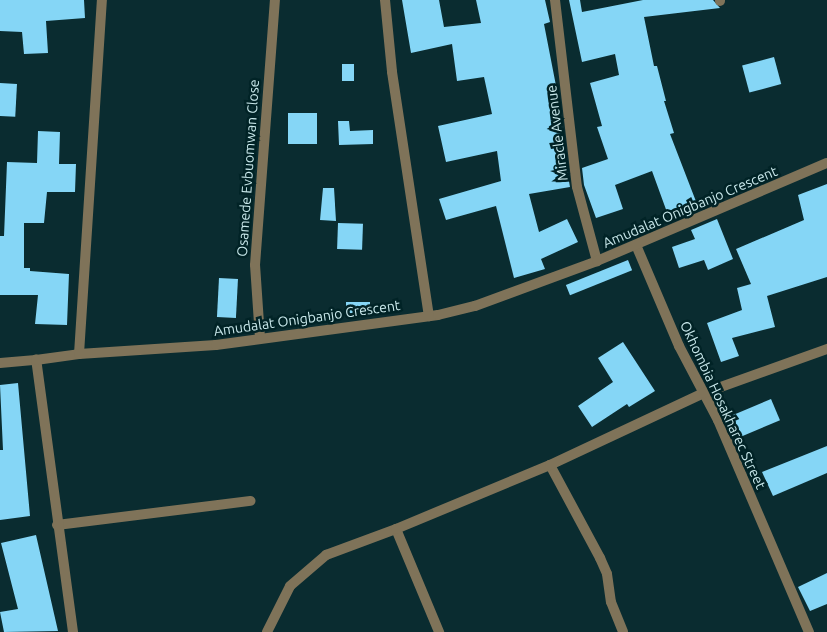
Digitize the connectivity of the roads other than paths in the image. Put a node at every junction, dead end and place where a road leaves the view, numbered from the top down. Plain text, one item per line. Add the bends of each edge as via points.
1 (102, 0) edge
2 (274, 0) edge
3 (385, 0) edge
4 (555, 0) edge
5 (827, 162) edge
6 (636, 245) junction
7 (597, 261) junction
8 (429, 316) junction
9 (260, 338) junction
10 (827, 349) edge
11 (79, 354) junction
12 (36, 360) junction
13 (0, 363) edge
14 (704, 393) junction
15 (550, 465) junction
16 (252, 501) dead end
17 (57, 525) junction
18 (396, 530) junction
19 (73, 632) edge
20 (267, 632) edge
21 (439, 632) edge
22 (623, 632) edge
23 (809, 632) edge

1 - 11 street
2 - 9 street, Osamede Evbuomwan Close via 255,265
3 - 8 street via 392,72
4 - 7 street, Miracle Avenue via 577,187
5 - 6 street, Amudalat Onigbanjo Crescent
6 - 7 street, Amudalat Onigbanjo Crescent
6 - 14 street, Okhombia Hosakharec Street via 653,291
7 - 8 street, Amudalat Onigbanjo Crescent via 475,306
8 - 9 street, Amudalat Onigbanjo Crescent
9 - 11 street, Amudalat Onigbanjo Crescent via 216,345
10 - 14 street
11 - 12 street, Amudalat Onigbanjo Crescent
12 - 13 street, Amudalat Onigbanjo Crescent
12 - 17 street
14 - 15 street
14 - 23 street, Okhombia Hosakharec Street
15 - 18 street
15 - 22 street via 607,574 611,602
16 - 17 street
17 - 19 street
18 - 20 street via 326,555 303,572 290,586
18 - 21 street

